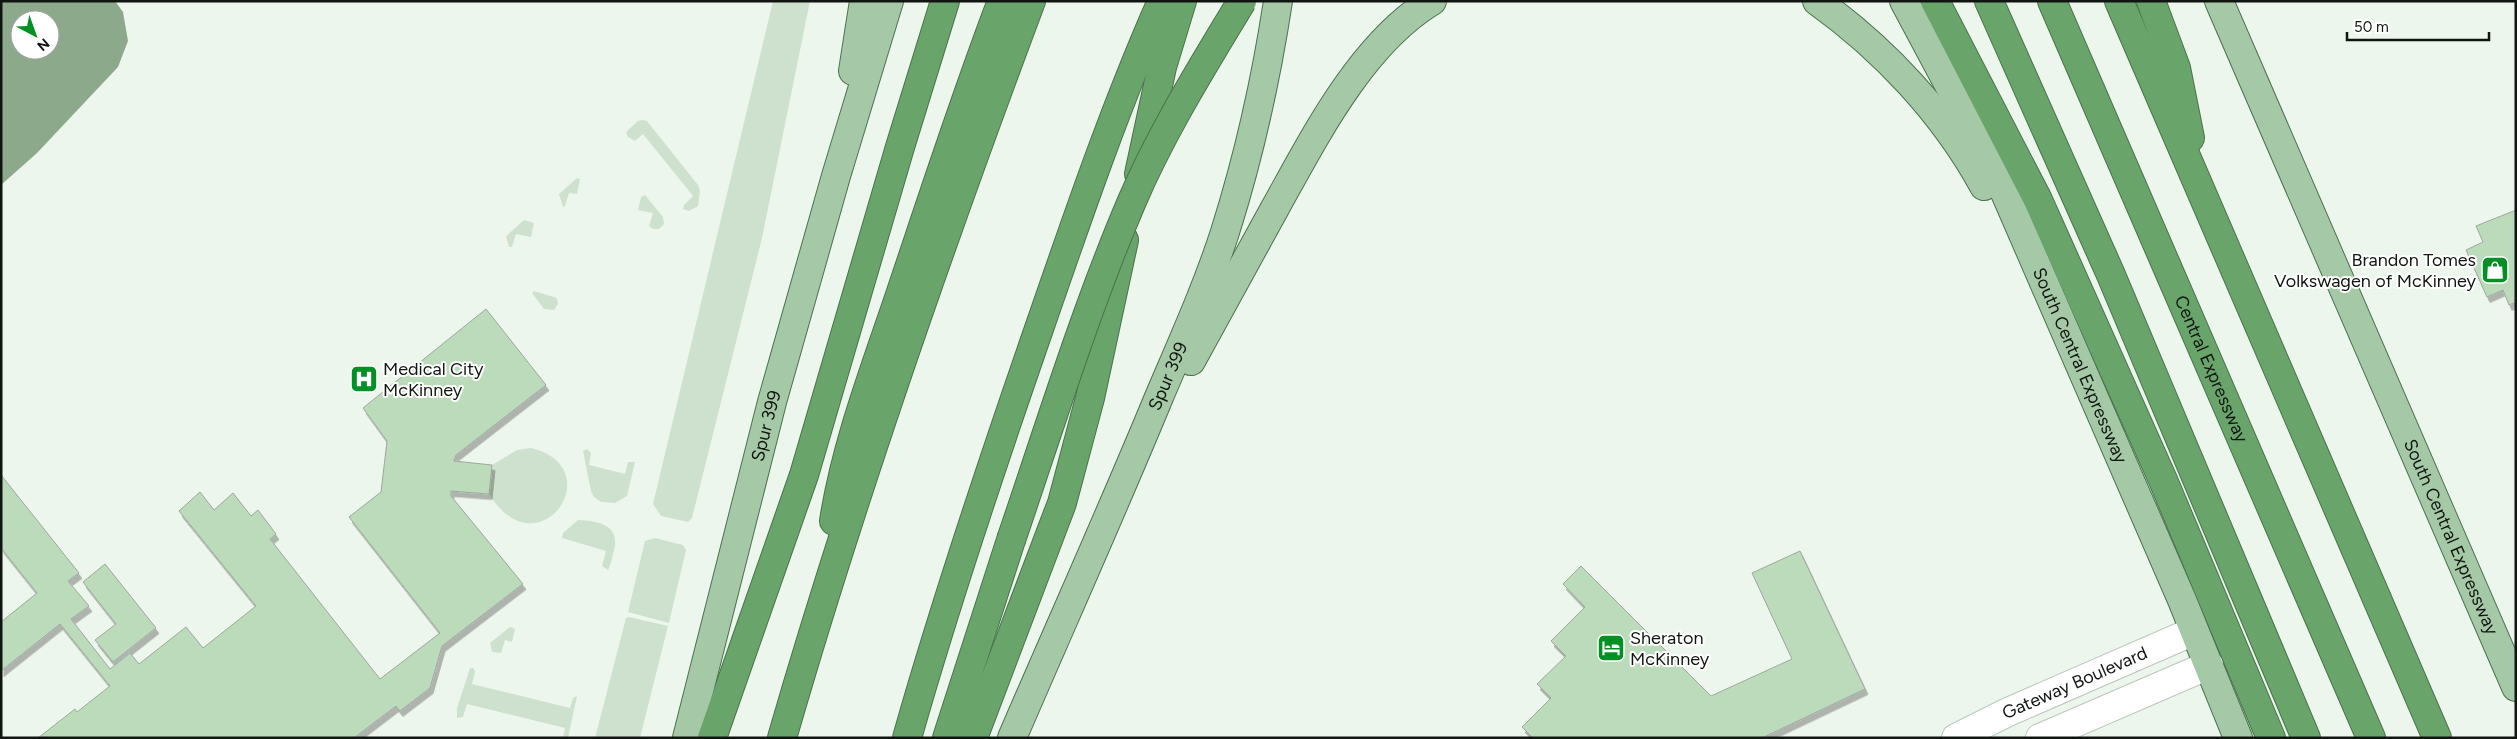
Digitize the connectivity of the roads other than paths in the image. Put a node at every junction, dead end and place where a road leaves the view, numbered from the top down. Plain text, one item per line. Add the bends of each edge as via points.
1 (864, 1) edge
2 (889, 1) edge
3 (945, 1) edge
4 (1002, 1) edge
5 (1031, 1) edge
6 (1242, 1) edge
7 (1278, 1) edge
8 (1432, 1) edge
9 (1817, 1) edge
10 (1904, 1) edge
11 (1935, 1) edge
12 (1989, 1) edge
13 (2052, 1) edge
14 (2119, 1) edge
15 (2151, 1) edge
16 (2219, 1) edge
17 (1168, 3) edge
18 (836, 176) junction
19 (2200, 191) junction
20 (2032, 250) junction
21 (1132, 462) junction
22 (822, 599) junction
23 (2194, 631) junction
24 (2209, 665) junction
25 (2516, 687) edge
26 (687, 738) edge
27 (712, 738) edge
28 (782, 738) edge
29 (908, 738) edge
30 (947, 738) edge
31 (973, 738) edge
32 (1012, 738) edge
33 (1956, 738) edge
34 (2040, 738) edge
35 (2238, 738) edge
36 (2271, 738) edge
37 (2306, 738) edge
38 (2371, 738) edge
39 (2437, 738) edge

1 - 18 main road
2 - 18 main road, Spur 399
3 - 27 highway via 804,475
4 - 22 highway via 970,84 841,479
5 - 22 highway via 948,225
6 - 30 highway, bridge via 1165,132 1133,199 1090,306
7 - 21 main road, Spur 399 via 1247,158 1224,234
8 - 21 main road via 1382,43 1350,82 1312,142
9 - 20 main road via 1880,52 1918,92 1974,168 2001,218
10 - 20 main road, South Central Expressway via 1999,179
11 - 36 highway via 2042,209 2163,480
12 - 37 highway via 2111,275
13 - 38 highway, Central Expressway
14 - 19 highway
15 - 19 highway via 2176,68
16 - 25 main road, South Central Expressway
17 - 29 highway via 1093,175 1018,387 930,656
17 - 31 highway via 1162,67 1076,456 1046,551
18 - 26 main road, Spur 399 via 772,402
19 - 39 highway
20 - 23 main road, South Central Expressway
21 - 32 main road, Spur 399
22 - 28 highway
23 - 24 main road, South Central Expressway
23 - 33 street, Gateway Boulevard
24 - 34 street, Gateway Boulevard
24 - 35 main road, South Central Expressway

